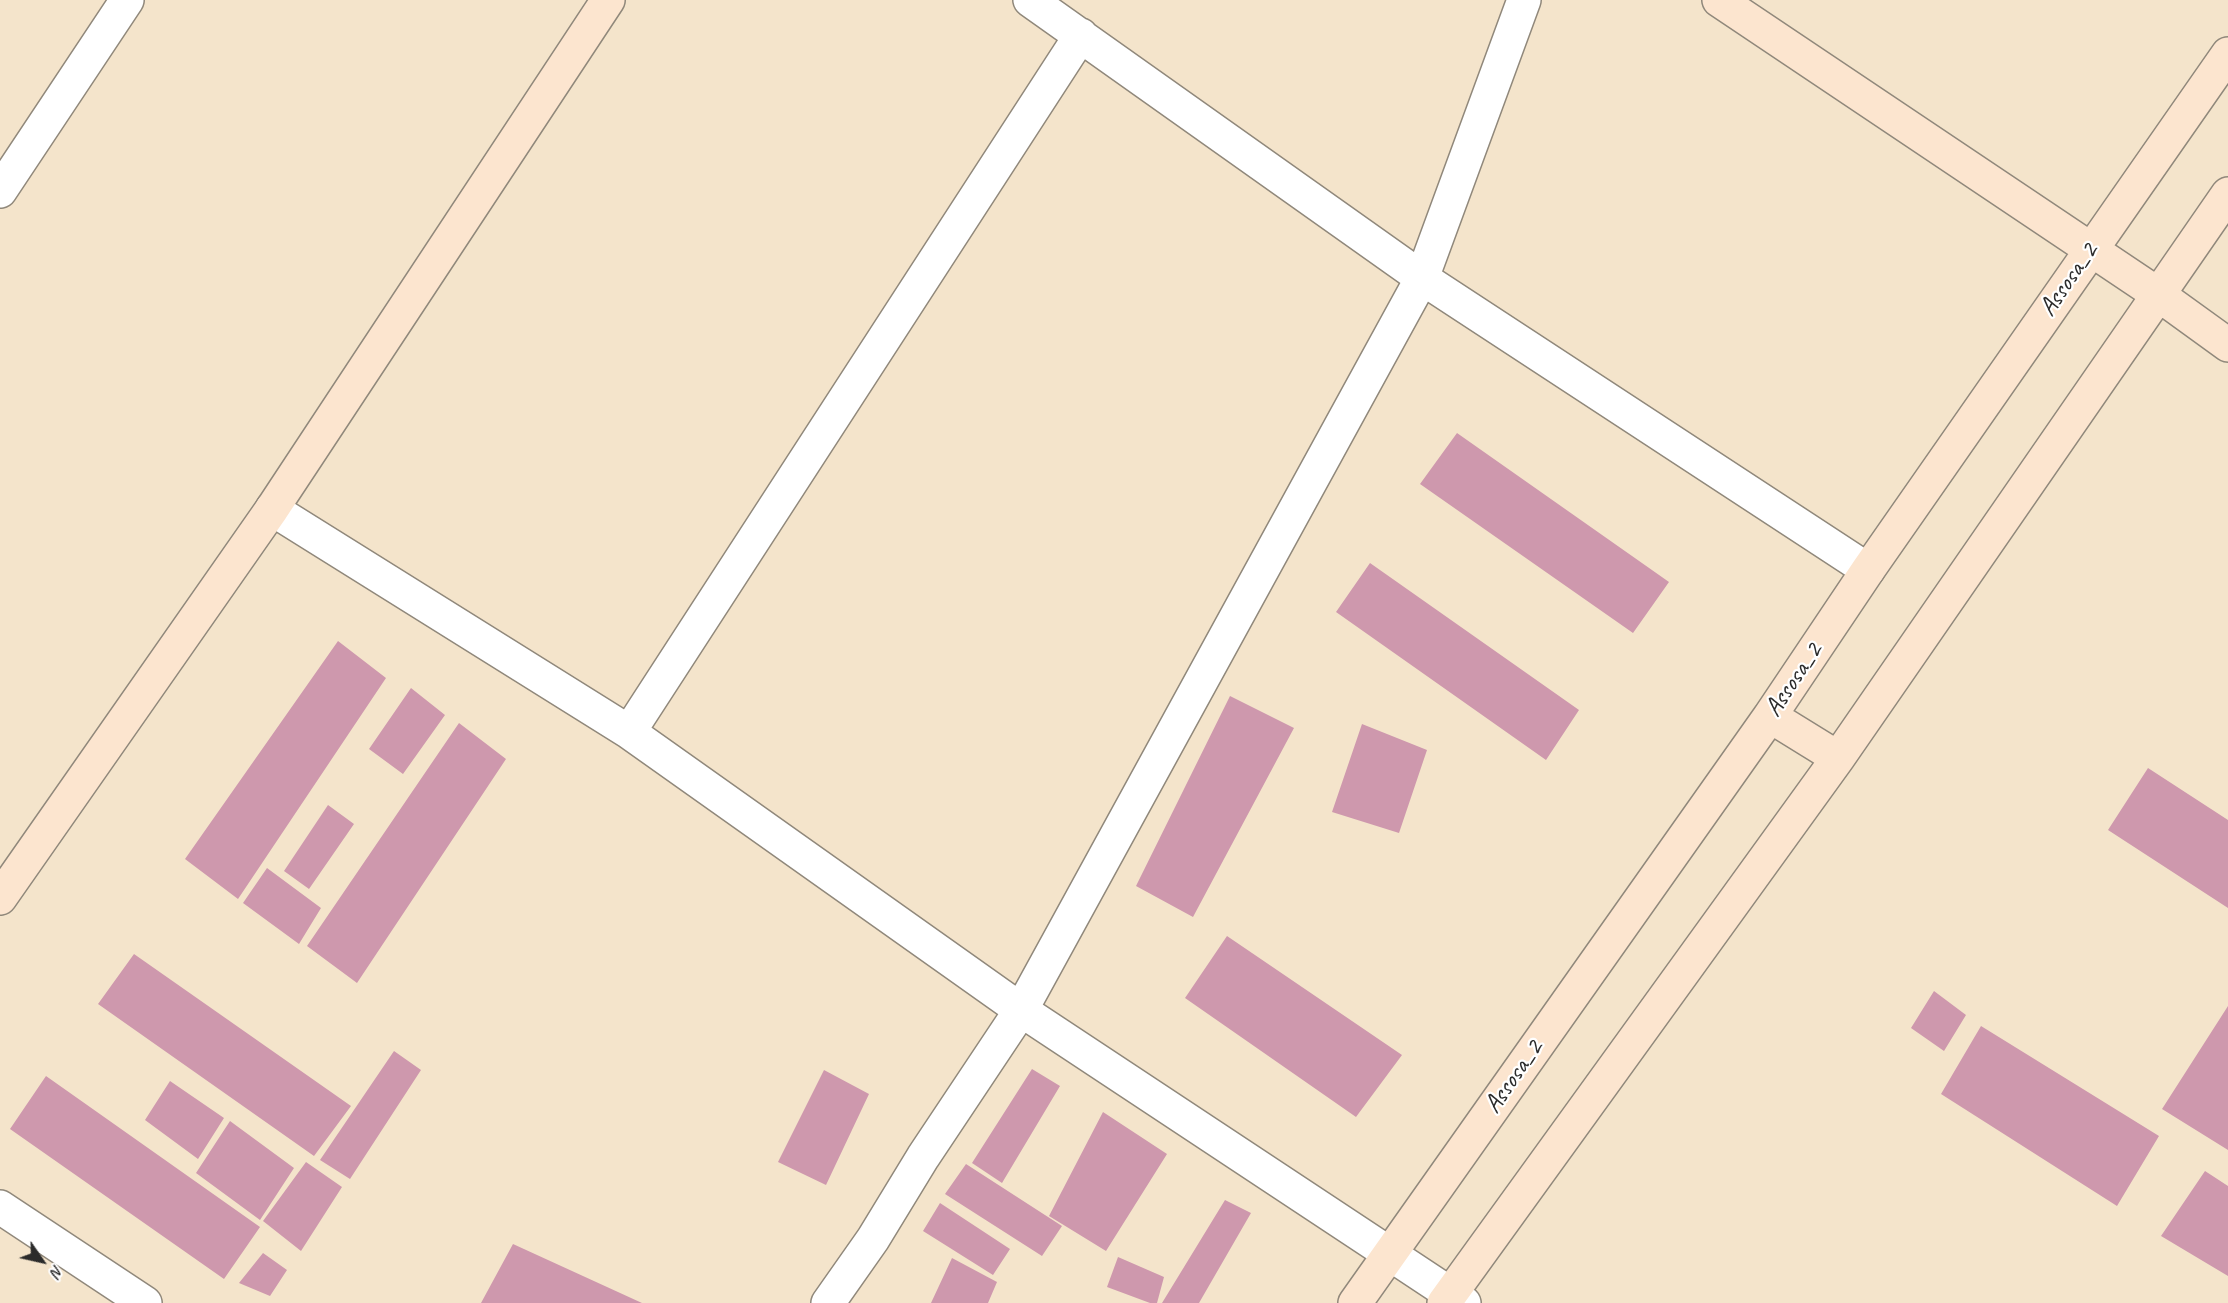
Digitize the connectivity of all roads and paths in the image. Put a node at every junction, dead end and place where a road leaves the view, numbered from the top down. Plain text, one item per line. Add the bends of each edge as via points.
1 (127, 0) edge
2 (608, 0) edge
3 (1030, 0) edge
4 (1524, 0) edge
5 (1719, 0) edge
6 (1081, 35) junction
7 (2228, 54) edge
8 (0, 191) edge
9 (2228, 194) edge
10 (2090, 249) junction
11 (1422, 278) junction
12 (2159, 295) junction
13 (2228, 345) edge
14 (272, 509) junction
15 (1868, 570) junction
16 (1770, 716) junction
17 (629, 732) junction
18 (1838, 758) junction
19 (0, 898) edge
20 (1021, 1010) junction
21 (0, 1207) edge
22 (1390, 1252) junction
23 (1453, 1300) edge
24 (145, 1303) edge
25 (828, 1303) edge
26 (1355, 1303) edge

1 - 8 street
2 - 14 street
3 - 6 street
4 - 11 street
5 - 10 street
6 - 11 street
6 - 17 street
7 - 10 street, Assosa_2
9 - 12 street
10 - 12 street
10 - 15 street, Assosa_2
11 - 15 street
11 - 20 street
12 - 13 street
12 - 18 street
14 - 17 street
14 - 19 street
15 - 16 street, Assosa_2
16 - 18 street
16 - 22 street, Assosa_2
17 - 20 street
18 - 23 street
20 - 22 street
20 - 25 street
21 - 24 street
22 - 23 street
22 - 26 street, Assosa_2

